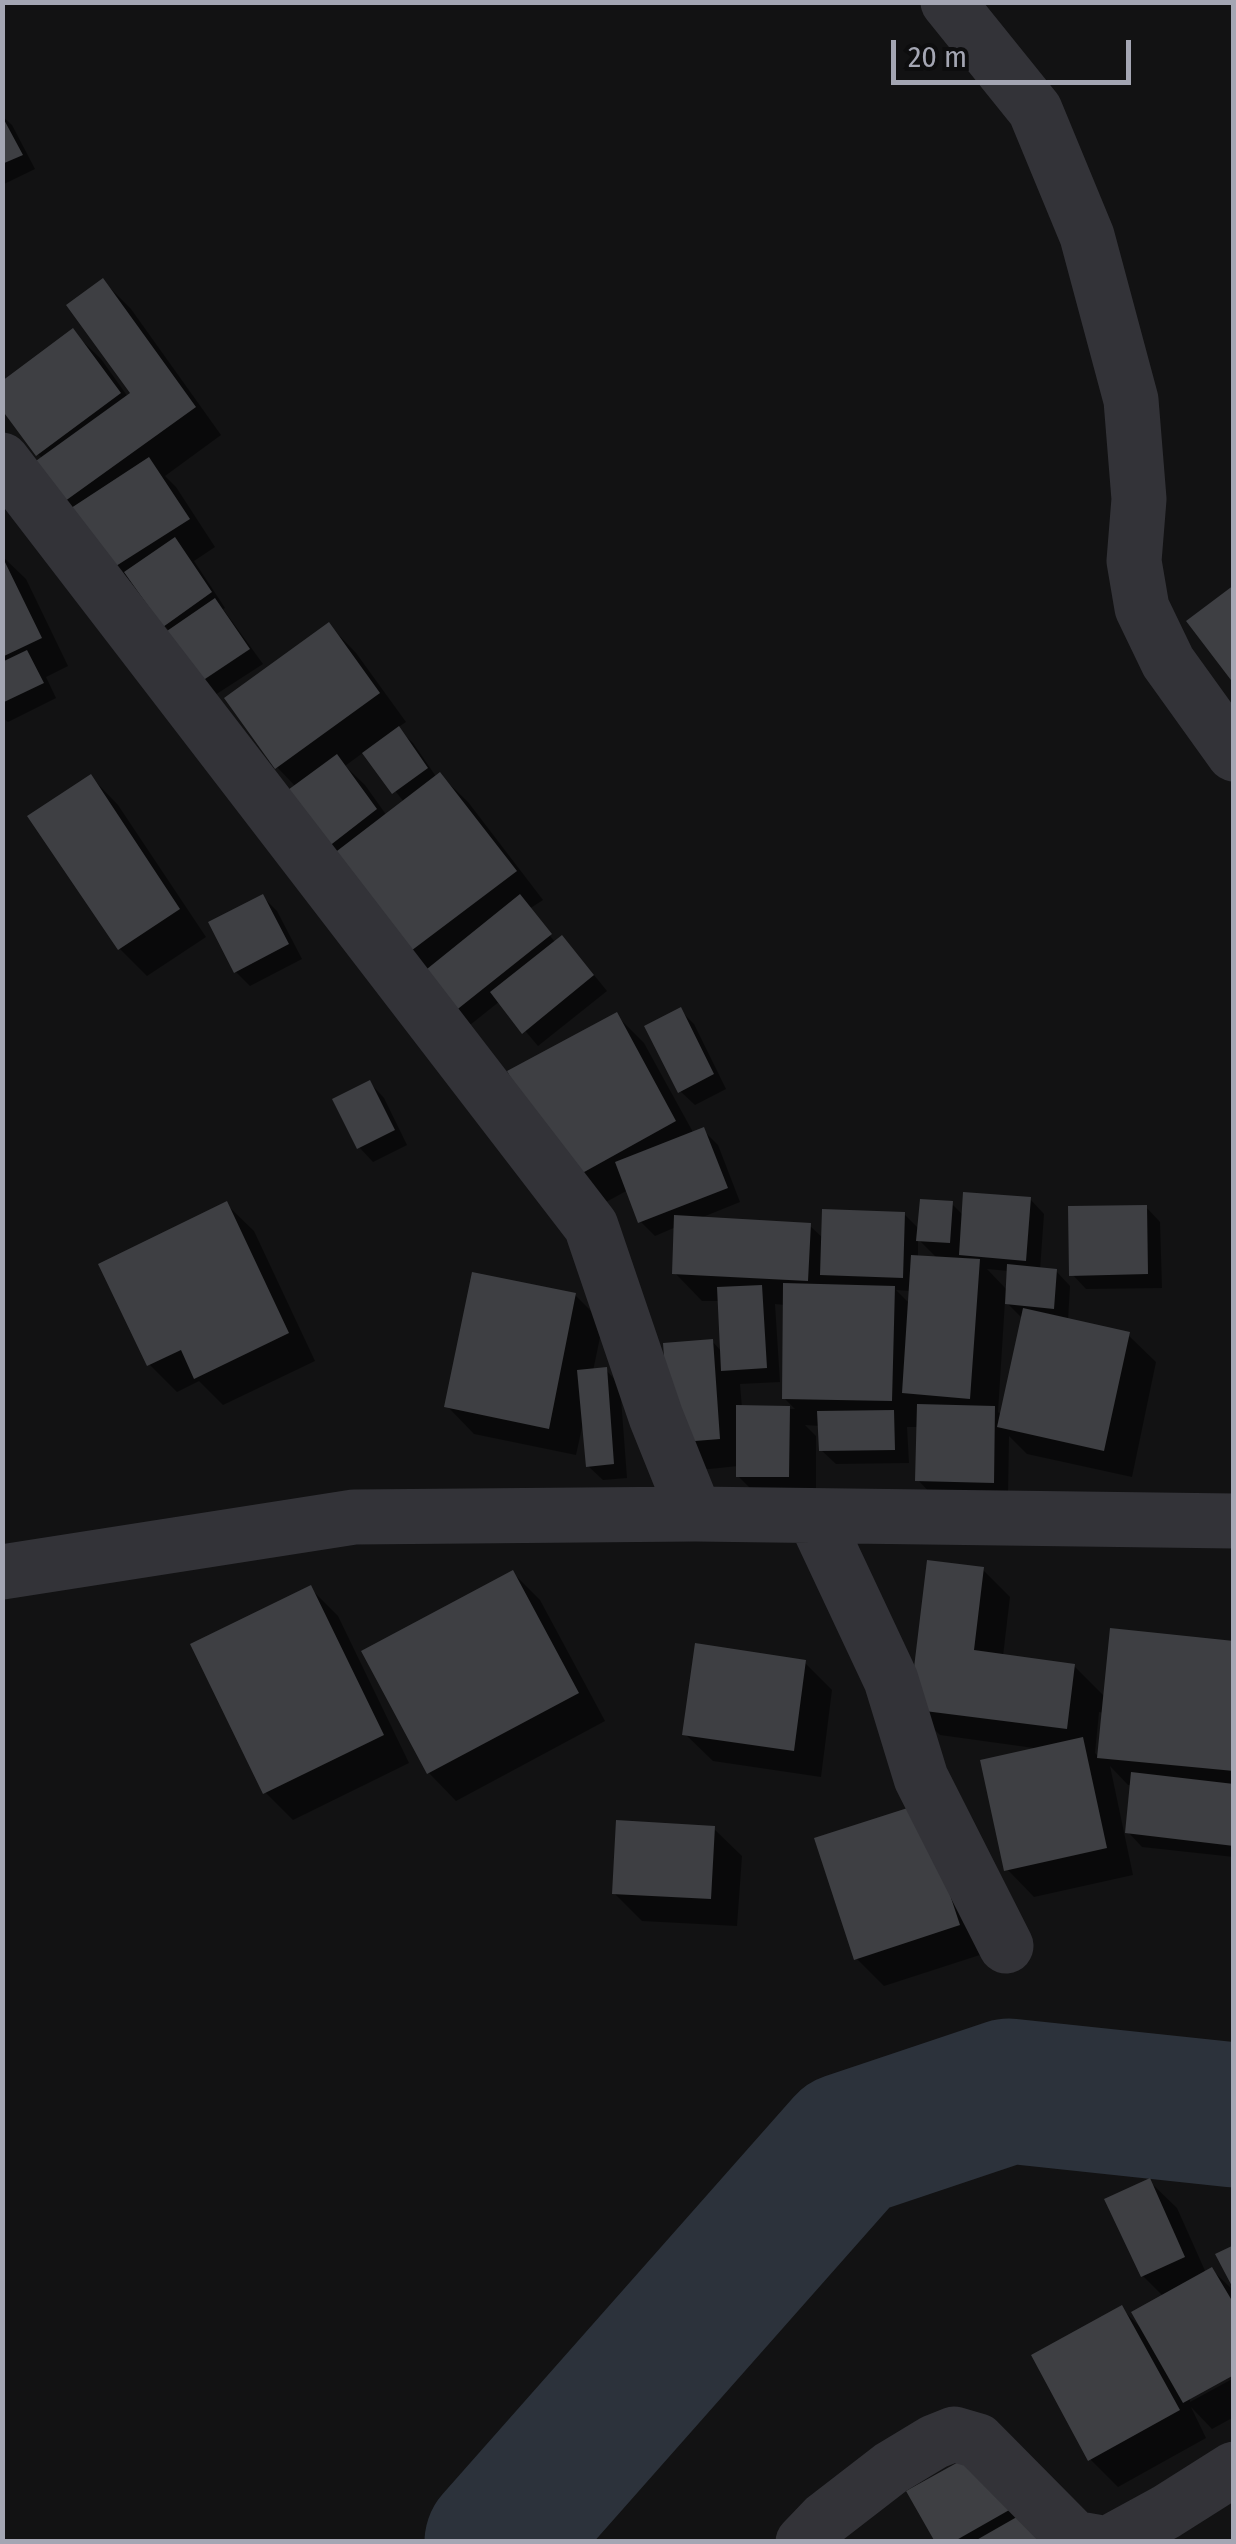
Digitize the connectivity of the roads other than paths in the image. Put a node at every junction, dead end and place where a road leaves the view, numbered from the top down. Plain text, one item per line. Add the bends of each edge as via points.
1 (948, 2) edge
2 (2, 460) edge
3 (1234, 754) edge
4 (694, 1514) junction
5 (814, 1516) junction
6 (1234, 1522) edge
7 (2, 1572) edge
8 (1006, 1946) dead end
9 (1234, 2469) edge
10 (803, 2542) edge
11 (1096, 2542) edge
12 (1111, 2542) edge

1 - 3 street via 1034,110 1088,236 1130,400 1138,499 1134,562 1142,608 1168,662
2 - 4 street via 591,1226
4 - 5 street
4 - 7 street via 354,1516
5 - 6 street
5 - 8 street via 891,1680 921,1778
9 - 12 street
10 - 11 street via 890,2468 954,2434 978,2441 1074,2538

